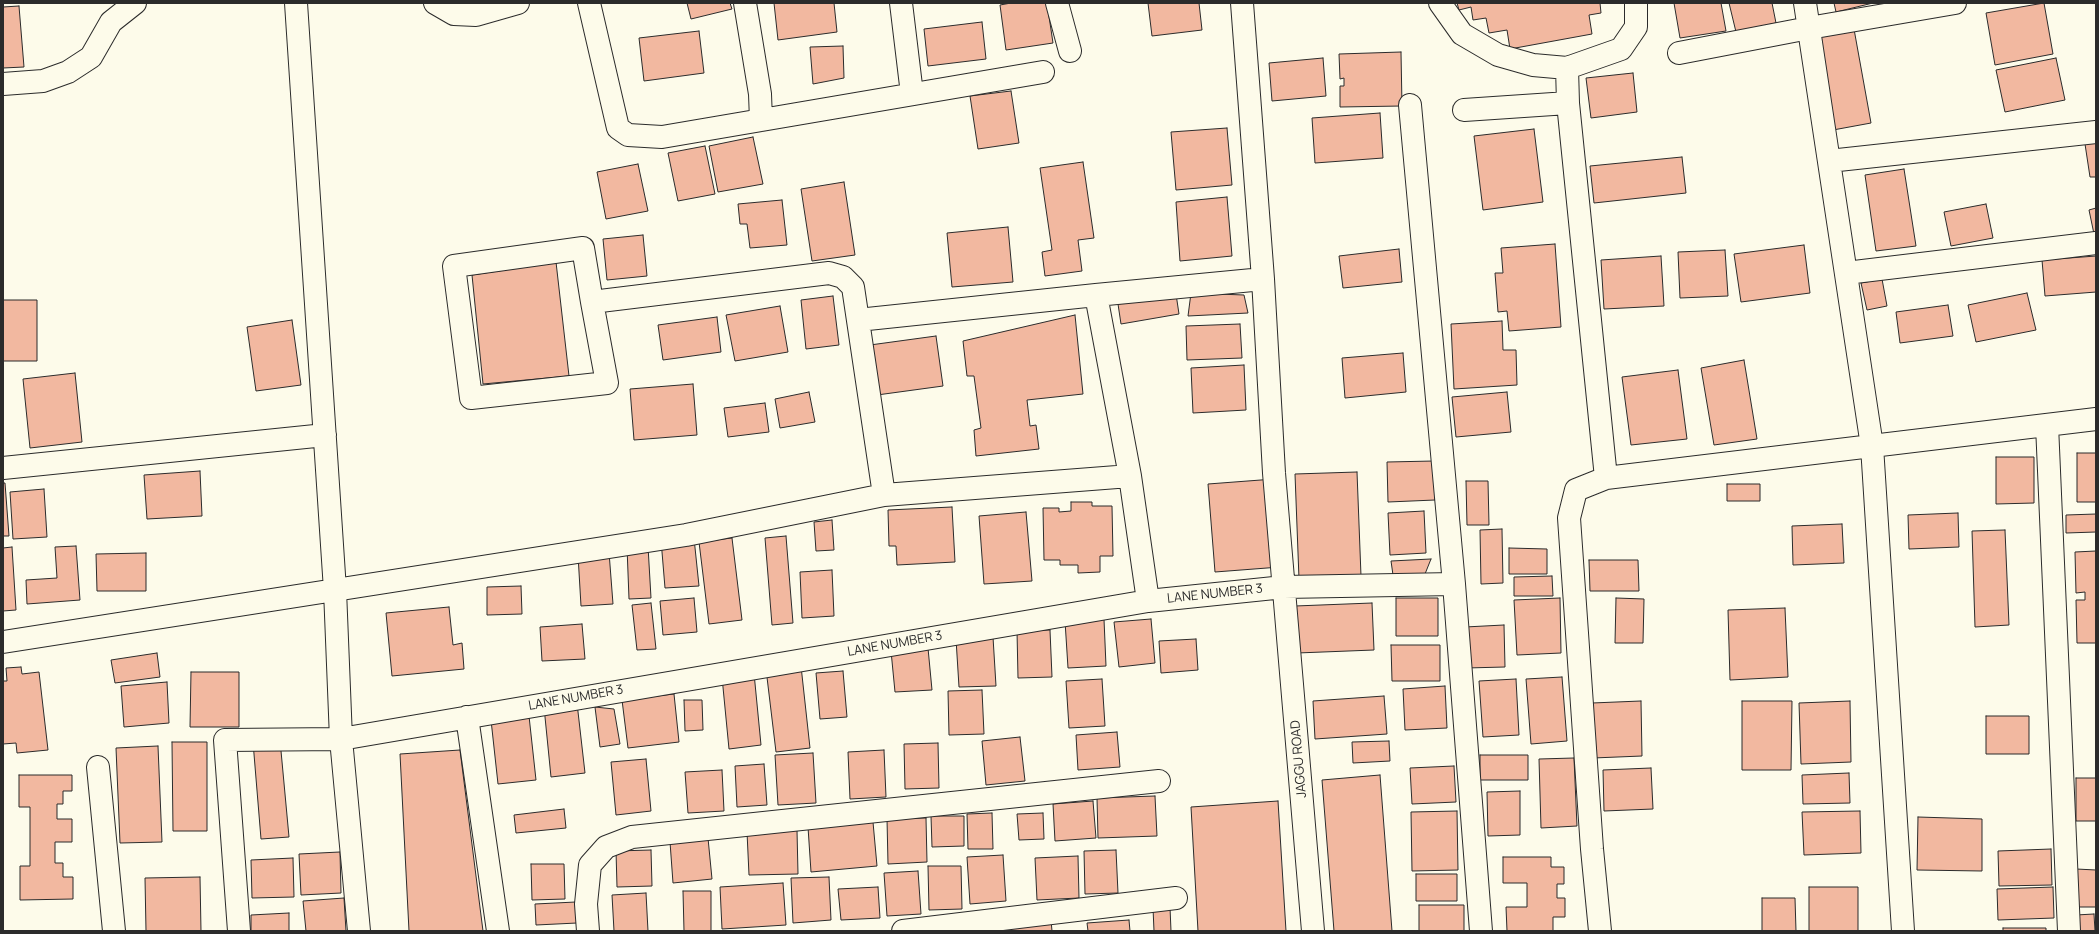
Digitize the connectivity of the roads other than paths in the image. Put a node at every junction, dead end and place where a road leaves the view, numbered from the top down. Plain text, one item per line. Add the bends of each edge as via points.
1 (135, 3) edge
2 (296, 3) edge
3 (435, 3) edge
4 (518, 3) edge
5 (588, 3) edge
6 (745, 3) edge
7 (901, 3) edge
8 (1057, 3) edge
9 (1242, 3) edge
10 (1440, 3) edge
11 (1636, 3) edge
12 (1805, 3) edge
13 (1955, 3) edge
14 (1809, 28) junction
15 (1070, 51) dead end
16 (1679, 53) dead end
17 (1567, 68) junction
18 (1043, 72) dead end
19 (3, 84) edge
20 (912, 94) junction
21 (1568, 103) junction
22 (1410, 105) dead end
23 (1464, 110) dead end
24 (761, 120) junction
25 (2096, 132) edge
26 (1829, 160) junction
27 (2096, 243) edge
28 (1846, 273) junction
29 (1263, 279) junction
30 (1096, 294) junction
31 (592, 302) junction
32 (858, 320) junction
33 (2096, 419) edge
34 (2047, 425) junction
35 (325, 435) junction
36 (1872, 446) junction
37 (3, 468) edge
38 (1130, 476) junction
39 (1606, 478) junction
40 (884, 495) junction
41 (1454, 584) junction
42 (1284, 587) junction
43 (335, 590) junction
44 (1148, 601) junction
45 (3, 642) edge
46 (466, 717) junction
47 (341, 739) junction
48 (98, 767) dead end
49 (1159, 781) dead end
50 (1176, 898) dead end
51 (114, 931) edge
52 (239, 931) edge
53 (360, 931) edge
54 (498, 931) edge
55 (588, 931) edge
56 (903, 931) edge
57 (1313, 931) edge
58 (1481, 931) edge
59 (1600, 931) edge
60 (1903, 931) edge
61 (2069, 931) edge

1 - 19 street via 111,22 90,57 68,72 43,81
2 - 35 street
3 - 4 street via 454,14 476,15
5 - 24 street via 618,128 628,135 662,138
6 - 24 street via 760,94
7 - 20 street
8 - 15 street
9 - 29 street, JAGGU ROAD
10 - 17 street via 1462,34 1498,55 1533,65
11 - 17 street via 1636,27 1621,48
12 - 14 street
13 - 14 street
14 - 16 street
14 - 26 street
17 - 21 street
18 - 20 street
20 - 24 street
21 - 23 street
21 - 39 street
22 - 41 street
25 - 26 street
26 - 28 street
27 - 28 street
28 - 36 street
29 - 30 street
29 - 42 street, JAGGU ROAD via 1274,474
30 - 32 street
30 - 38 street
31 - 31 street via 582,248 454,266 471,398 607,383
31 - 32 street via 829,273 842,277 853,287
32 - 40 street
33 - 34 street
34 - 36 street
34 - 61 street
35 - 37 street
35 - 43 street
36 - 39 street
36 - 60 street
38 - 40 street
38 - 44 street
39 - 59 street via 1576,490 1569,518
40 - 43 street via 686,535
41 - 42 street, LANE NUMBER 3
41 - 58 street
42 - 44 street, LANE NUMBER 3
42 - 57 street, JAGGU ROAD
43 - 45 street
43 - 47 street
44 - 46 street, LANE NUMBER 3
46 - 47 street, LANE NUMBER 3
46 - 54 street
47 - 52 street, LANE NUMBER 3 via 225,740
47 - 53 street
48 - 51 street
49 - 55 street via 632,836 606,847 590,865 586,904
50 - 56 street

